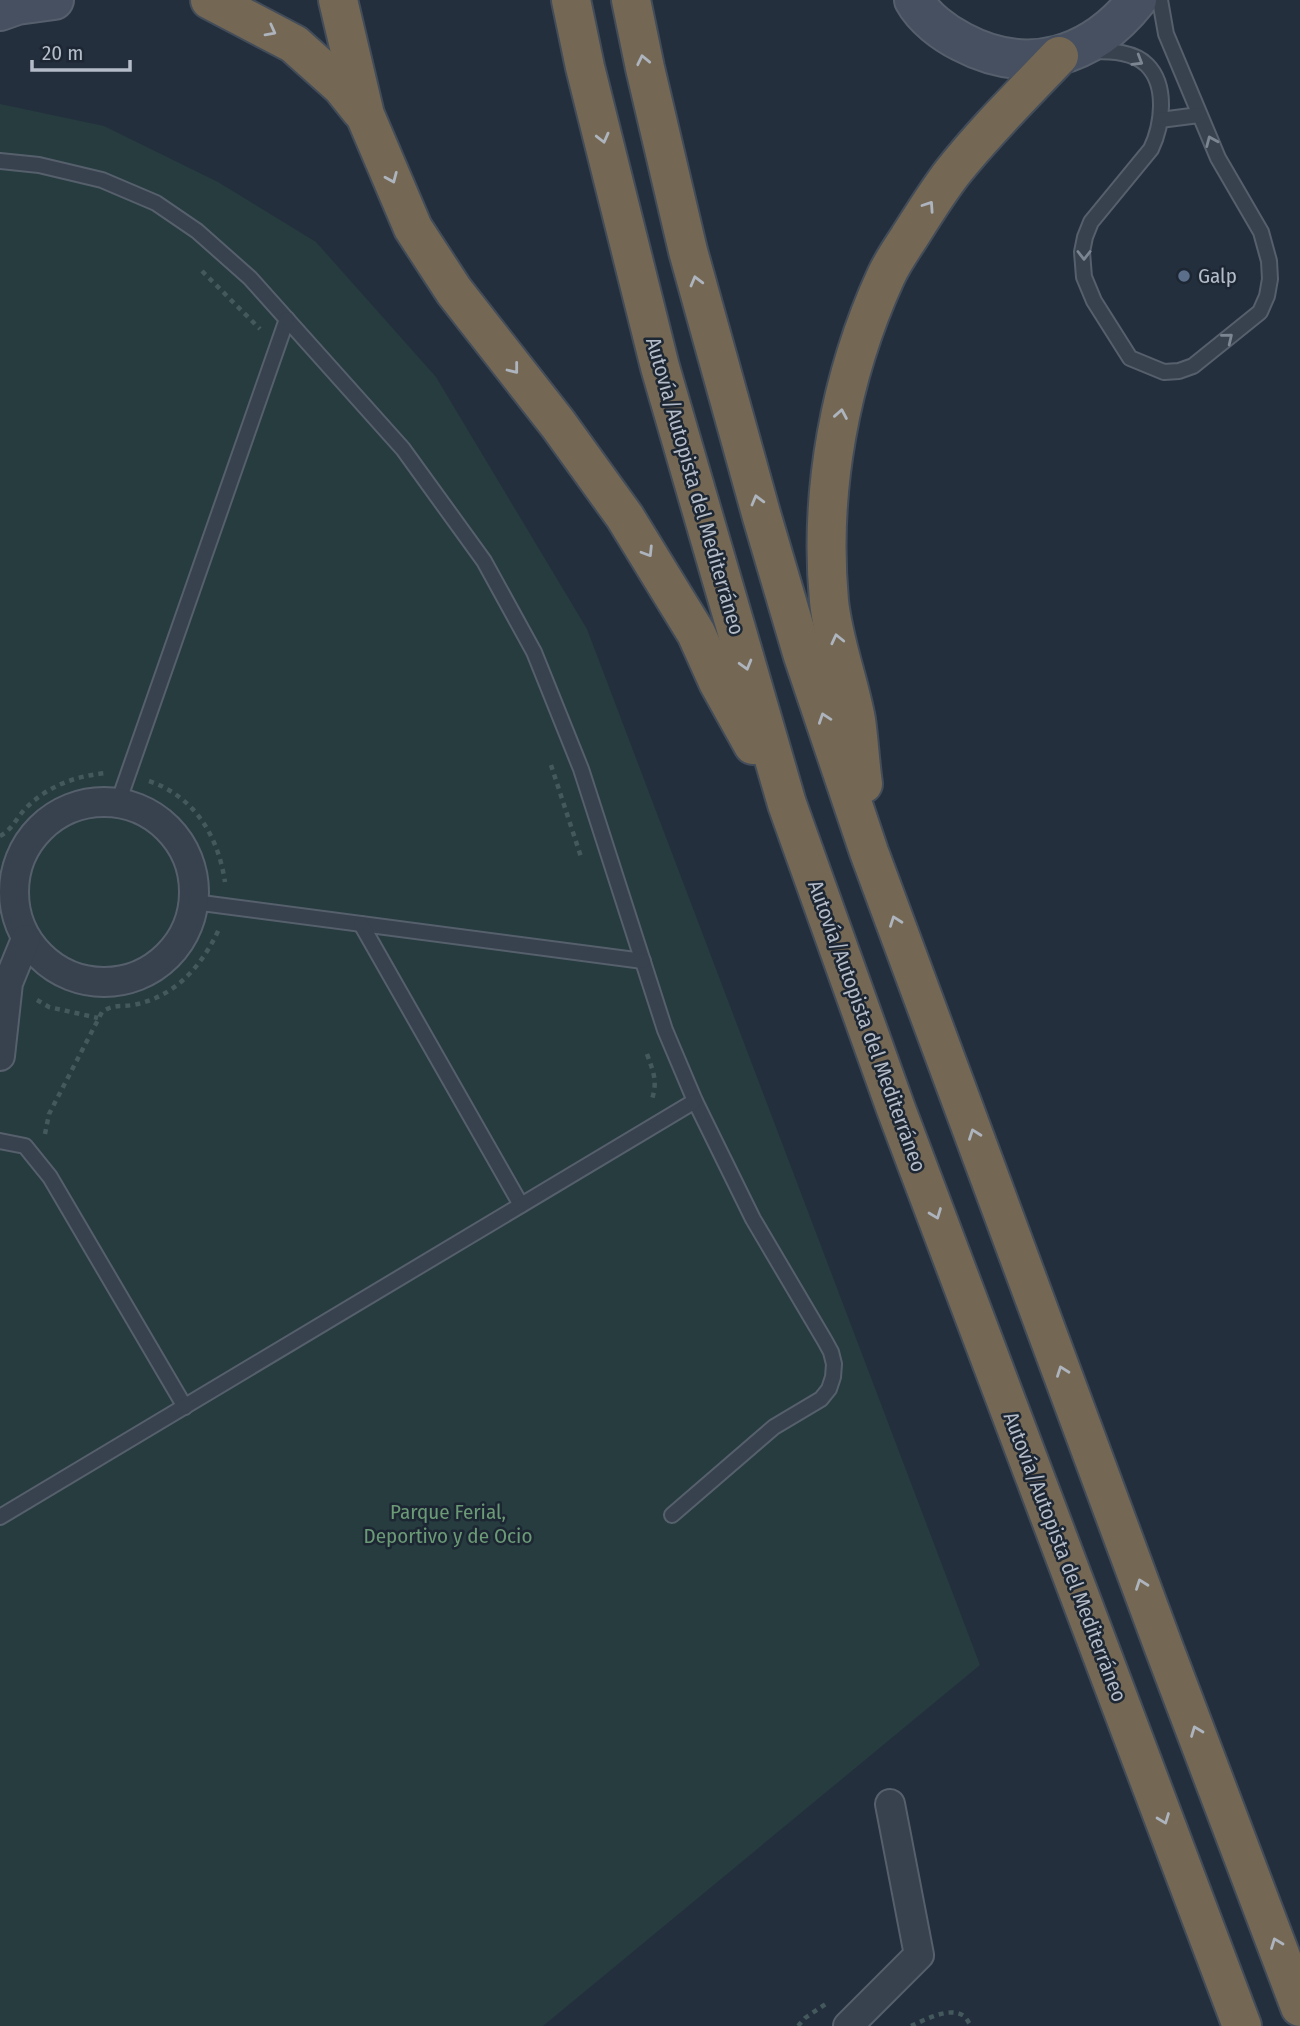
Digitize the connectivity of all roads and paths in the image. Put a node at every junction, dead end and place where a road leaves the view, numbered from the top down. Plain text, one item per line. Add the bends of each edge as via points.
1 (54, 0) edge
2 (210, 0) edge
3 (338, 0) edge
4 (571, 0) edge
5 (631, 0) edge
6 (1137, 0) edge
7 (1160, 0) edge
8 (914, 3) edge
9 (11, 5) edge
10 (1066, 54) junction
11 (365, 115) junction
12 (1199, 115) junction
13 (1160, 120) junction
14 (0, 161) edge
15 (195, 264) dead end
16 (288, 319) junction
17 (278, 348) junction
18 (547, 755) dead end
19 (128, 775) junction
20 (118, 803) junction
21 (787, 804) junction
22 (0, 836) edge
23 (869, 852) junction
24 (10, 854) edge
25 (585, 869) dead end
26 (7, 895) edge
27 (194, 902) junction
28 (225, 906) junction
29 (361, 924) junction
30 (26, 939) junction
31 (643, 961) junction
32 (8, 984) junction
33 (97, 1018) junction
34 (644, 1046) dead end
35 (0, 1056) edge
36 (695, 1101) junction
37 (647, 1109) dead end
38 (0, 1141) edge
39 (45, 1143) dead end
40 (521, 1205) junction
41 (184, 1406) junction
42 (672, 1515) dead end
43 (0, 1517) edge
44 (890, 1804) dead end
45 (1300, 2007) edge
46 (848, 2026) edge
47 (911, 2026) edge
48 (971, 2026) edge
49 (1242, 2026) edge

1 - 9 main road
2 -> 11 highway via 294,44 341,86
3 - 11 highway
4 -> 21 highway, Autovía/Autopista del Mediterráneo via 660,367
23 -> 5 highway via 803,656 726,390 688,251
6 - 10 main road via 1115,25
7 - 12 lane via 1166,34
8 - 10 main road via 947,35 982,53 1020,60
10 -> 13 lane via 1115,51 1146,64 1159,90
23 -> 10 highway via 856,720 829,606 826,570 832,467 844,400 887,274 928,206 981,138
11 -> 21 highway via 413,228 454,290 625,517 696,633 718,682
12 - 13 lane
13 -> 12 lane via 1151,149 1091,222 1082,252 1084,277 1094,301 1130,358 1164,372 1193,366 1260,312 1270,279 1261,232
14 - 16 lane via 102,180 156,203 206,239
15 - 17 path
16 - 17 lane
16 - 31 lane via 403,449 484,561 503,595 534,652 581,769
17 - 19 lane
18 - 25 path
19 - 20 lane
19 - 22 path via 88,775 64,782 24,809
19 - 28 path via 160,785 198,814 221,857
20 - 24 street via 98,802 61,812
20 - 27 street via 145,812 181,845 194,882
21 -> 49 highway, Autovía/Autopista del Mediterráneo via 896,1109
45 -> 23 highway
24 - 26 street via 15,876
26 - 30 street
27 - 28 lane
27 - 30 street via 180,940 152,969 133,978 93,982 73,977 47,962
28 - 29 lane
28 - 33 path via 208,952 175,987 130,1006 108,1007
29 - 31 lane
29 - 40 lane
30 - 32 street
31 - 36 lane
32 - 33 path via 49,1007
32 - 35 street
33 - 39 path via 48,1114
34 - 37 path via 656,1084
36 - 40 lane
36 - 42 lane via 753,1219 834,1364 829,1389 821,1399 774,1427
38 - 41 lane via 25,1146 50,1177
40 - 41 lane
41 - 43 lane
44 - 46 street via 919,1955
47 - 48 path via 953,2013 964,2016

